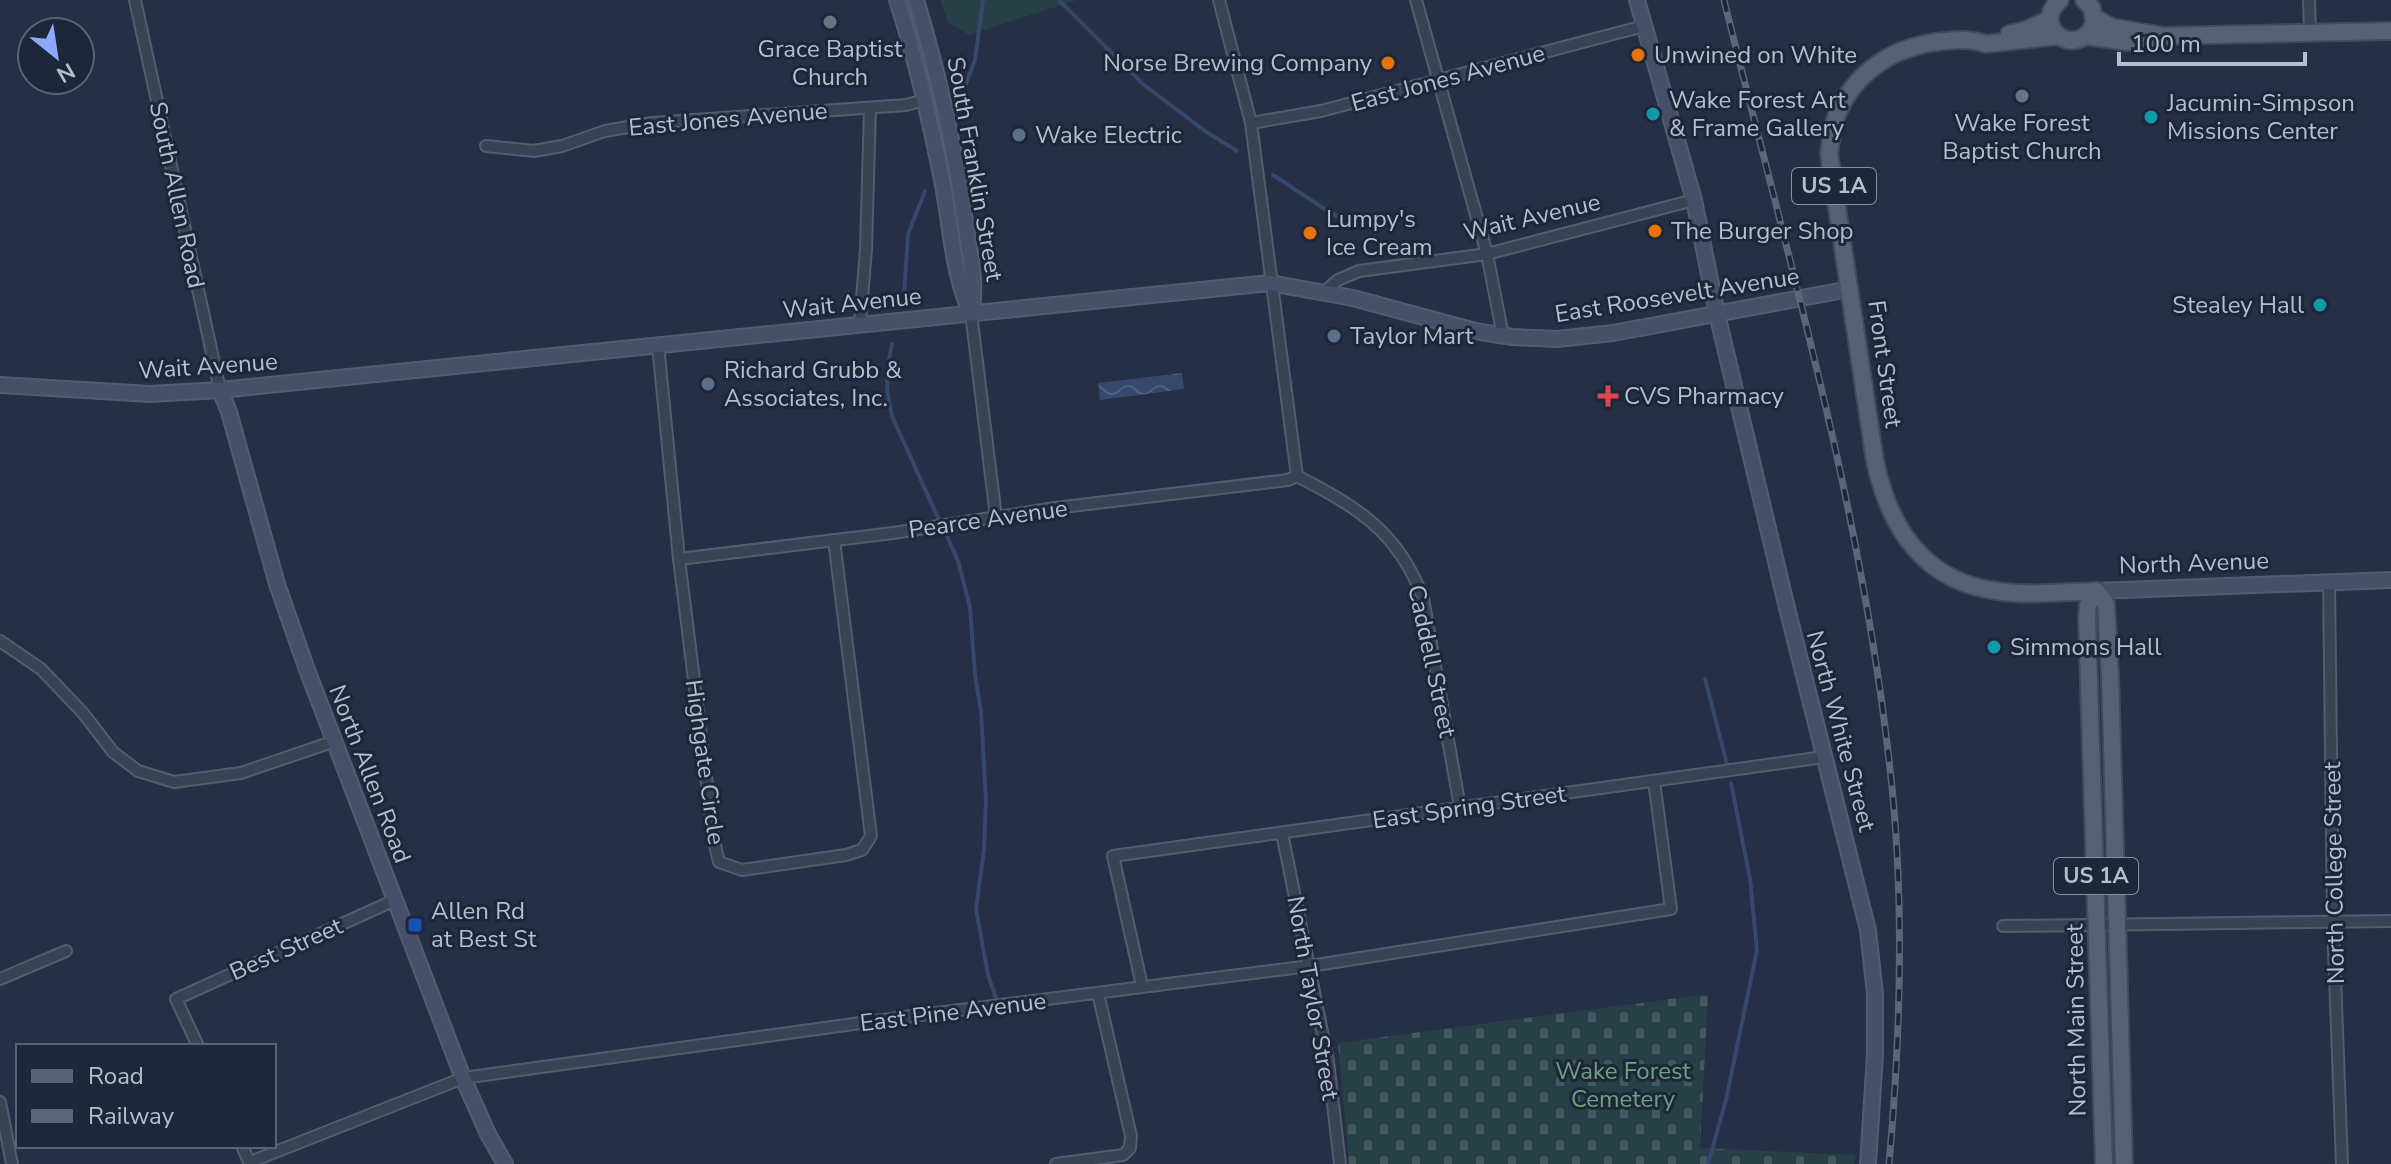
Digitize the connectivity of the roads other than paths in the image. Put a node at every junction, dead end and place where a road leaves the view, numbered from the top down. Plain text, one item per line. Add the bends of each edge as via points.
1 (135, 0) edge
2 (897, 0) edge
3 (916, 0) edge
4 (1219, 0) edge
5 (1416, 0) edge
6 (1637, 0) edge
7 (2084, 0) edge
8 (2309, 0) edge
9 (2058, 1) edge
10 (2094, 17) junction
11 (2050, 19) junction
12 (1644, 26) junction
13 (2391, 31) edge
14 (2310, 32) junction
15 (2058, 36) junction
16 (2086, 36) junction
17 (2164, 36) junction
18 (1976, 40) junction
19 (1438, 80) junction
20 (925, 100) junction
21 (870, 108) junction
22 (1251, 123) junction
23 (486, 146) dead end
24 (1694, 200) junction
25 (1487, 254) junction
26 (1270, 283) junction
27 (1850, 289) junction
28 (1324, 292) junction
29 (971, 313) junction
30 (1717, 314) junction
31 (860, 323) junction
32 (1503, 336) junction
33 (658, 345) junction
34 (0, 385) edge
35 (220, 390) junction
36 (1297, 476) junction
37 (996, 517) junction
38 (834, 540) junction
39 (679, 559) junction
40 (2391, 580) edge
41 (2329, 582) junction
42 (2096, 591) junction
43 (1999, 592) joint
44 (0, 641) edge
45 (335, 741) junction
46 (1824, 757) junction
47 (1654, 781) junction
48 (1460, 807) junction
49 (1282, 833) junction
50 (395, 900) junction
51 (2391, 921) edge
52 (2333, 922) junction
53 (2117, 924) junction
54 (2098, 925) junction
55 (2003, 926) dead end
56 (66, 951) dead end
57 (1310, 966) junction
58 (0, 979) edge
59 (1142, 986) junction
60 (1098, 993) junction
61 (197, 1044) edge
62 (463, 1078) junction
63 (0, 1102) edge
64 (250, 1163) edge
65 (12, 1164) edge
66 (505, 1164) edge
67 (1056, 1164) edge
68 (1340, 1164) edge
69 (1868, 1164) edge
70 (2104, 1164) edge
71 (2124, 1164) edge
72 (2342, 1164) edge

1 - 35 street, South Allen Road
2 - 20 main road, South Franklin Street
3 - 29 main road, South Franklin Street via 938,73 959,180 976,293
4 - 22 street
5 - 19 street
6 - 12 main road, North White Street
7 - 10 main road
8 - 14 street
9 - 11 main road
10 - 16 main road
10 - 17 main road via 2111,27
11 - 15 main road
11 - 18 main road, US 1A via 2026,30
12 - 19 street, East Jones Avenue
12 - 24 main road, North White Street
13 - 14 main road
14 - 17 main road
15 - 16 main road, US 1A via 2072,41
15 - 18 main road, US 1A via 1986,44
16 - 17 main road via 2128,42
18 - 27 main road, Front Street / US 1A via 1908,48 1887,57 1852,87 1835,118 1829,154
19 - 22 street, East Jones Avenue
19 - 25 street
20 - 21 street, East Jones Avenue
20 - 29 main road, South Franklin Street via 962,294
21 - 23 street, East Jones Avenue via 652,123 534,151
21 - 31 street
22 - 26 street
24 - 25 street, Wait Avenue
24 - 30 main road, North White Street
25 - 28 street, Wait Avenue via 1359,271
25 - 32 street
26 - 28 main road, Wait Avenue
26 - 29 main road, Wait Avenue
26 - 36 street
27 - 30 main road, East Roosevelt Avenue
27 - 43 main road, Front Street / US 1A via 1875,461 1890,514 1927,560 1965,584
28 - 32 main road, East Roosevelt Avenue
29 - 31 main road, Wait Avenue
29 - 37 street
30 - 32 main road, East Roosevelt Avenue via 1587,337
30 - 46 main road, North White Street
31 - 33 main road, Wait Avenue
33 - 35 main road, Wait Avenue
33 - 39 street, Highgate Circle
34 - 35 main road, Wait Avenue via 150,394
35 - 45 main road, North Allen Road via 277,584
36 - 37 street, Pearce Avenue
36 - 48 street, Caddell Street via 1372,520 1415,577
37 - 38 street, Pearce Avenue
38 - 39 street, Pearce Avenue
38 - 39 street, Highgate Circle via 871,836 862,850 846,855 742,870 719,862 714,841
40 - 41 main road, North Avenue
41 - 42 main road, North Avenue
41 - 52 street, North College Street
42 - 43 main road, North Avenue / US 1A
42 - 53 main road, North Main Street via 2106,604
42 - 54 main road, North Main Street / US 1A via 2087,618
44 - 45 street via 64,691 113,752 138,771 174,782 241,773
45 - 50 main road, North Allen Road
46 - 47 street, East Spring Street
46 - 69 main road, North White Street via 1873,962 1875,1054
47 - 48 street, East Spring Street
47 - 57 street, East Pine Avenue via 1670,909
48 - 49 street, East Spring Street
49 - 57 street, North Taylor Street
49 - 59 street, East Spring Street via 1113,856
50 - 61 street, Best Street via 176,999
50 - 62 main road, North Allen Road
51 - 52 street
52 - 53 street
52 - 72 street, North College Street
53 - 54 street
53 - 71 main road, North Main Street
54 - 55 street
54 - 70 main road, North Main Street / US 1A
56 - 58 street
57 - 59 street, East Pine Avenue
57 - 68 street, North Taylor Street
59 - 60 street, East Pine Avenue
60 - 62 street, East Pine Avenue
60 - 67 street via 1130,1148 1123,1155
62 - 64 street, East Pine Avenue
62 - 66 main road, North Allen Road
63 - 65 street

